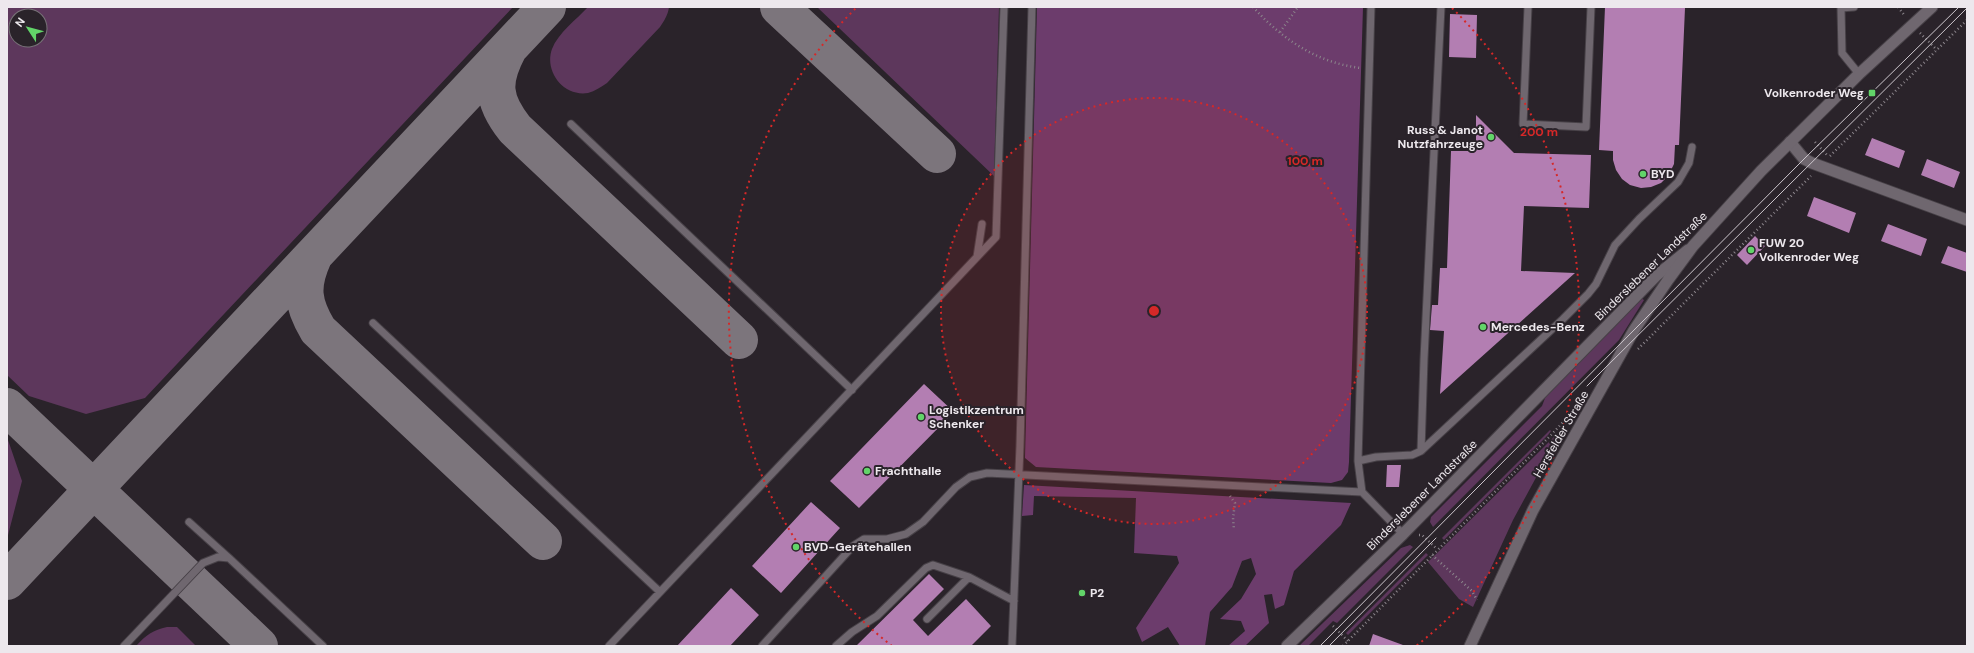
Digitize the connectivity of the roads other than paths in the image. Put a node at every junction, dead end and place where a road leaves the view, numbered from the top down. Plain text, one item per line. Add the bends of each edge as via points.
1 (1004, 7) edge
2 (1032, 7) edge
3 (1371, 7) edge
4 (1441, 7) edge
5 (1528, 7) edge
6 (1591, 7) edge
7 (1841, 7) edge
8 (1854, 7) edge
9 (1932, 7) edge
10 (1859, 74) junction
11 (571, 124) dead end
12 (1790, 142) junction
13 (1692, 147) dead end
14 (1967, 220) edge
15 (982, 224) dead end
16 (1693, 246) junction
17 (977, 257) junction
18 (373, 323) dead end
19 (852, 390) junction
20 (1421, 451) junction
21 (1358, 461) junction
22 (1019, 476) junction
23 (1362, 492) junction
24 (189, 522) dead end
25 (1403, 534) junction
26 (229, 558) junction
27 (969, 577) junction
28 (660, 592) junction
29 (1014, 601) junction
30 (927, 618) dead end
31 (124, 646) edge
32 (323, 646) edge
33 (609, 646) edge
34 (762, 646) edge
35 (836, 646) edge
36 (1012, 646) edge
37 (1287, 646) edge
38 (1470, 646) edge

1 - 17 lane via 996,237
2 - 22 lane
3 - 21 lane
4 - 20 lane
5 - 6 lane via 1522,124 1586,127
7 - 8 lane
7 - 10 lane via 1842,53
9 - 10 main road, Binderslebener Landstraße
10 - 12 main road, Binderslebener Landstraße
11 - 19 lane
12 - 14 main road via 1804,159
12 - 16 main road, Binderslebener Landstraße
13 - 20 lane via 1689,163 1678,182 1615,245 1596,284 1588,294
15 - 17 lane
16 - 25 main road, Binderslebener Landstraße via 1657,275
16 - 38 main road, Hersfelder Straße via 1634,330 1551,477 1516,542
17 - 19 lane
18 - 28 lane
19 - 28 lane
20 - 21 lane via 1412,455 1376,456
21 - 23 lane
22 - 23 lane
22 - 29 lane
22 - 34 lane via 987,473 970,477 956,487 923,522 906,534 887,539 864,539 853,546
23 - 25 lane
24 - 26 lane
25 - 37 main road, Binderslebener Landstraße
26 - 31 lane via 218,557 203,563
26 - 32 lane
27 - 29 lane
27 - 30 lane
27 - 35 lane via 933,565 926,568 877,616
28 - 33 lane
29 - 36 lane

